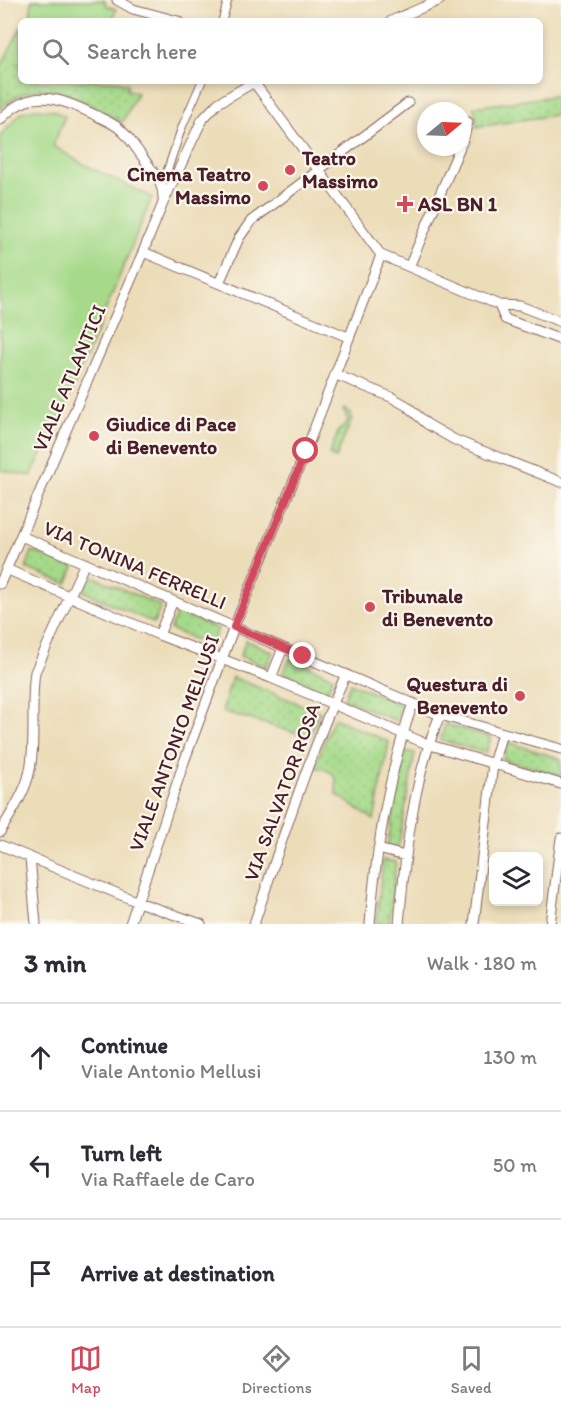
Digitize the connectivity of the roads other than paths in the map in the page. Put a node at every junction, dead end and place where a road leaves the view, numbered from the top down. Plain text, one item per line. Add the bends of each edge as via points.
1 (117, 0) edge
2 (228, 0) edge
3 (440, 0) edge
4 (167, 18) edge
5 (223, 18) edge
6 (398, 18) edge
7 (201, 84) edge
8 (249, 84) edge
9 (256, 84) edge
10 (408, 103) dead end
11 (0, 120) edge
12 (456, 156) edge
13 (318, 172) junction
14 (162, 186) junction
15 (163, 202) junction
16 (144, 252) junction
17 (381, 255) junction
18 (409, 267) junction
19 (219, 283) junction
20 (499, 305) junction
21 (561, 322) edge
22 (348, 337) junction
23 (561, 340) edge
24 (334, 374) junction
25 (561, 482) edge
26 (21, 536) junction
27 (85, 563) junction
28 (6, 569) junction
29 (0, 584) edge
30 (71, 597) junction
31 (173, 601) junction
32 (234, 627) junction
33 (159, 635) junction
34 (283, 648) junction
35 (224, 660) junction
36 (346, 674) junction
37 (271, 678) junction
38 (413, 703) junction
39 (332, 704) junction
40 (440, 715) junction
41 (502, 732) junction
42 (402, 734) junction
43 (427, 744) junction
44 (561, 749) edge
45 (493, 764) junction
46 (561, 784) edge
47 (0, 832) edge
48 (561, 838) edge
49 (0, 845) edge
50 (378, 849) junction
51 (405, 856) junction
52 (30, 858) junction
53 (138, 902) junction
54 (36, 924) edge
55 (130, 924) edge
56 (201, 924) edge
57 (254, 924) edge
58 (370, 924) edge
59 (399, 924) edge
60 (474, 924) edge
61 (550, 924) edge

1 - 4 street via 133,9
2 - 5 street
3 - 6 street
7 - 14 street
8 - 15 street, VIALE ATLANTICI via 210,110
9 - 13 street
10 - 13 street
11 - 14 street via 23,101 46,98 91,113 118,127
12 - 18 street
13 - 17 street
13 - 19 street via 251,221 238,238
14 - 15 street
15 - 16 street, VIALE ATLANTICI
16 - 19 street
16 - 26 street, VIALE ATLANTICI
17 - 18 street
17 - 22 street, VIALE ANTONIO MELLUSI
18 - 20 street
19 - 22 street
20 - 21 street via 520,306
20 - 23 street via 505,319
22 - 24 street, VIALE ANTONIO MELLUSI
24 - 25 street via 391,397 455,440
24 - 32 street, VIALE ANTONIO MELLUSI
26 - 27 street, VIA TONINA FERRELLI
26 - 28 street, VIALE ATLANTICI
27 - 30 street
27 - 31 street, VIA TONINA FERRELLI
28 - 29 street, VIALE ATLANTICI
28 - 30 street
30 - 33 street
30 - 47 street via 35,672 28,777
31 - 32 street, VIA TONINA FERRELLI
31 - 33 street
32 - 34 street, VIA TONINA FERRELLI
32 - 35 street, VIALE ANTONIO MELLUSI
33 - 35 street
34 - 36 street, VIA TONINA FERRELLI
34 - 37 street
35 - 37 street
35 - 53 street, VIALE ANTONIO MELLUSI via 184,762
36 - 38 street, VIA TONINA FERRELLI
36 - 39 street, VIA SALVATOR ROSA
37 - 39 street
38 - 40 street, VIA TONINA FERRELLI
38 - 42 street
39 - 42 street
39 - 57 street, VIA SALVATOR ROSA
40 - 41 street, VIA TONINA FERRELLI
40 - 43 street
41 - 44 street, VIA TONINA FERRELLI
41 - 45 street
42 - 43 street
42 - 50 street
43 - 45 street
43 - 51 street
45 - 46 street
45 - 60 street
48 - 61 street
49 - 52 street
50 - 51 street
50 - 58 street
51 - 59 street
52 - 53 street
52 - 54 street
53 - 55 street, VIALE ANTONIO MELLUSI
53 - 56 street

